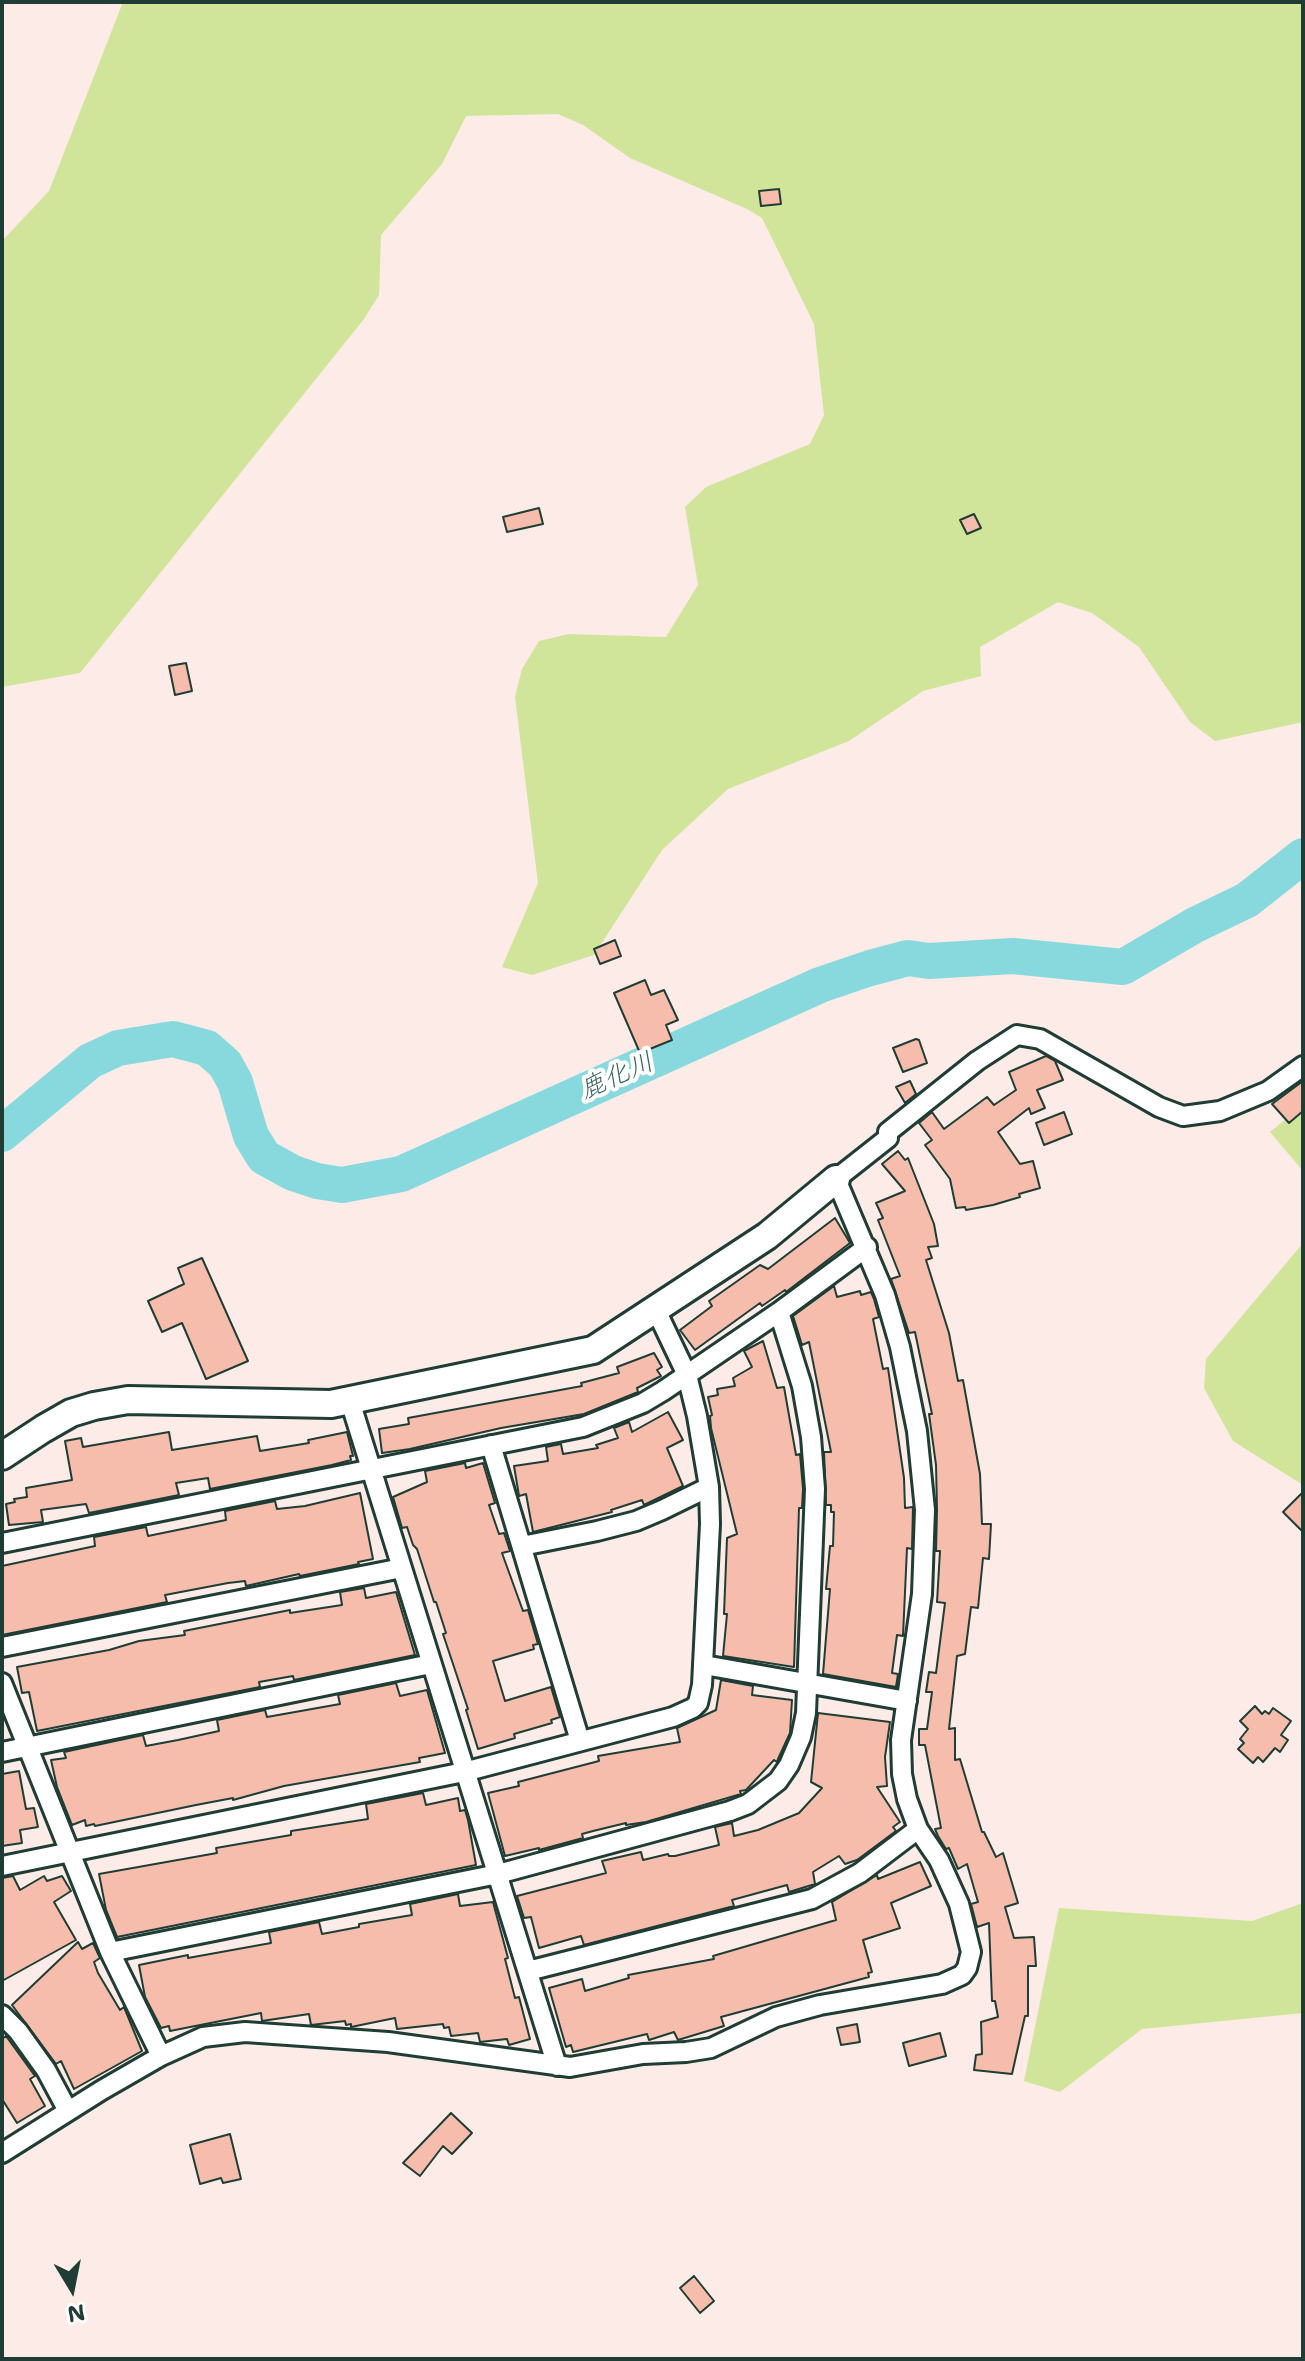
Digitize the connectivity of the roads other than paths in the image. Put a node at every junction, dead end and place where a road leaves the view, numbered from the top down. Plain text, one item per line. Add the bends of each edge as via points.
1 (1303, 1066) edge
2 (836, 1179) junction
3 (867, 1247) junction
4 (656, 1310) junction
5 (779, 1312) junction
6 (687, 1375) junction
7 (350, 1401) junction
8 (491, 1445) junction
9 (2, 1456) edge
10 (372, 1469) junction
11 (709, 1487) junction
12 (2, 1543) edge
13 (522, 1546) junction
14 (402, 1568) junction
15 (2, 1647) edge
16 (431, 1664) junction
17 (704, 1665) junction
18 (2, 1683) edge
19 (808, 1683) junction
20 (907, 1701) junction
21 (580, 1741) junction
22 (27, 1747) junction
23 (2, 1752) edge
24 (464, 1772) junction
25 (918, 1829) junction
26 (70, 1852) junction
27 (2, 1866) edge
28 (498, 1874) junction
29 (110, 1952) junction
30 (528, 1971) junction
31 (2, 2015) edge
32 (161, 2056) junction
33 (557, 2066) junction
34 (68, 2111) junction
35 (2, 2153) edge

1 - 2 street via 1268,1091 1220,1111 1183,1116 1040,1039 1017,1035 977,1061
2 - 3 street
2 - 4 street via 767,1236
3 - 5 street
3 - 20 street via 900,1347 922,1476 922,1594
4 - 6 street
4 - 7 street via 593,1350
5 - 6 street
5 - 19 street via 811,1437 815,1489
6 - 8 street via 643,1403 583,1427
6 - 11 street
7 - 9 street via 128,1400 71,1413
7 - 10 street
8 - 10 street
8 - 13 street
10 - 12 street
10 - 14 street
11 - 13 street via 636,1521
11 - 17 street
13 - 21 street
14 - 15 street
14 - 16 street
16 - 22 street
16 - 24 street
17 - 19 street
17 - 21 street via 698,1703 684,1714
18 - 22 street
19 - 20 street
19 - 28 street via 796,1754 778,1781 748,1804
20 - 25 street via 902,1774
21 - 24 street
22 - 23 street
22 - 26 street
24 - 26 street
24 - 28 street
25 - 30 street via 860,1873 812,1899
25 - 33 street via 959,1904 971,1952 962,1975 942,1984 776,2017 711,2048
26 - 27 street
26 - 29 street
28 - 29 street
28 - 30 street
29 - 32 street
30 - 33 street
31 - 34 street via 46,2070
32 - 33 street via 203,2037 245,2032 388,2042
32 - 34 street
34 - 35 street

